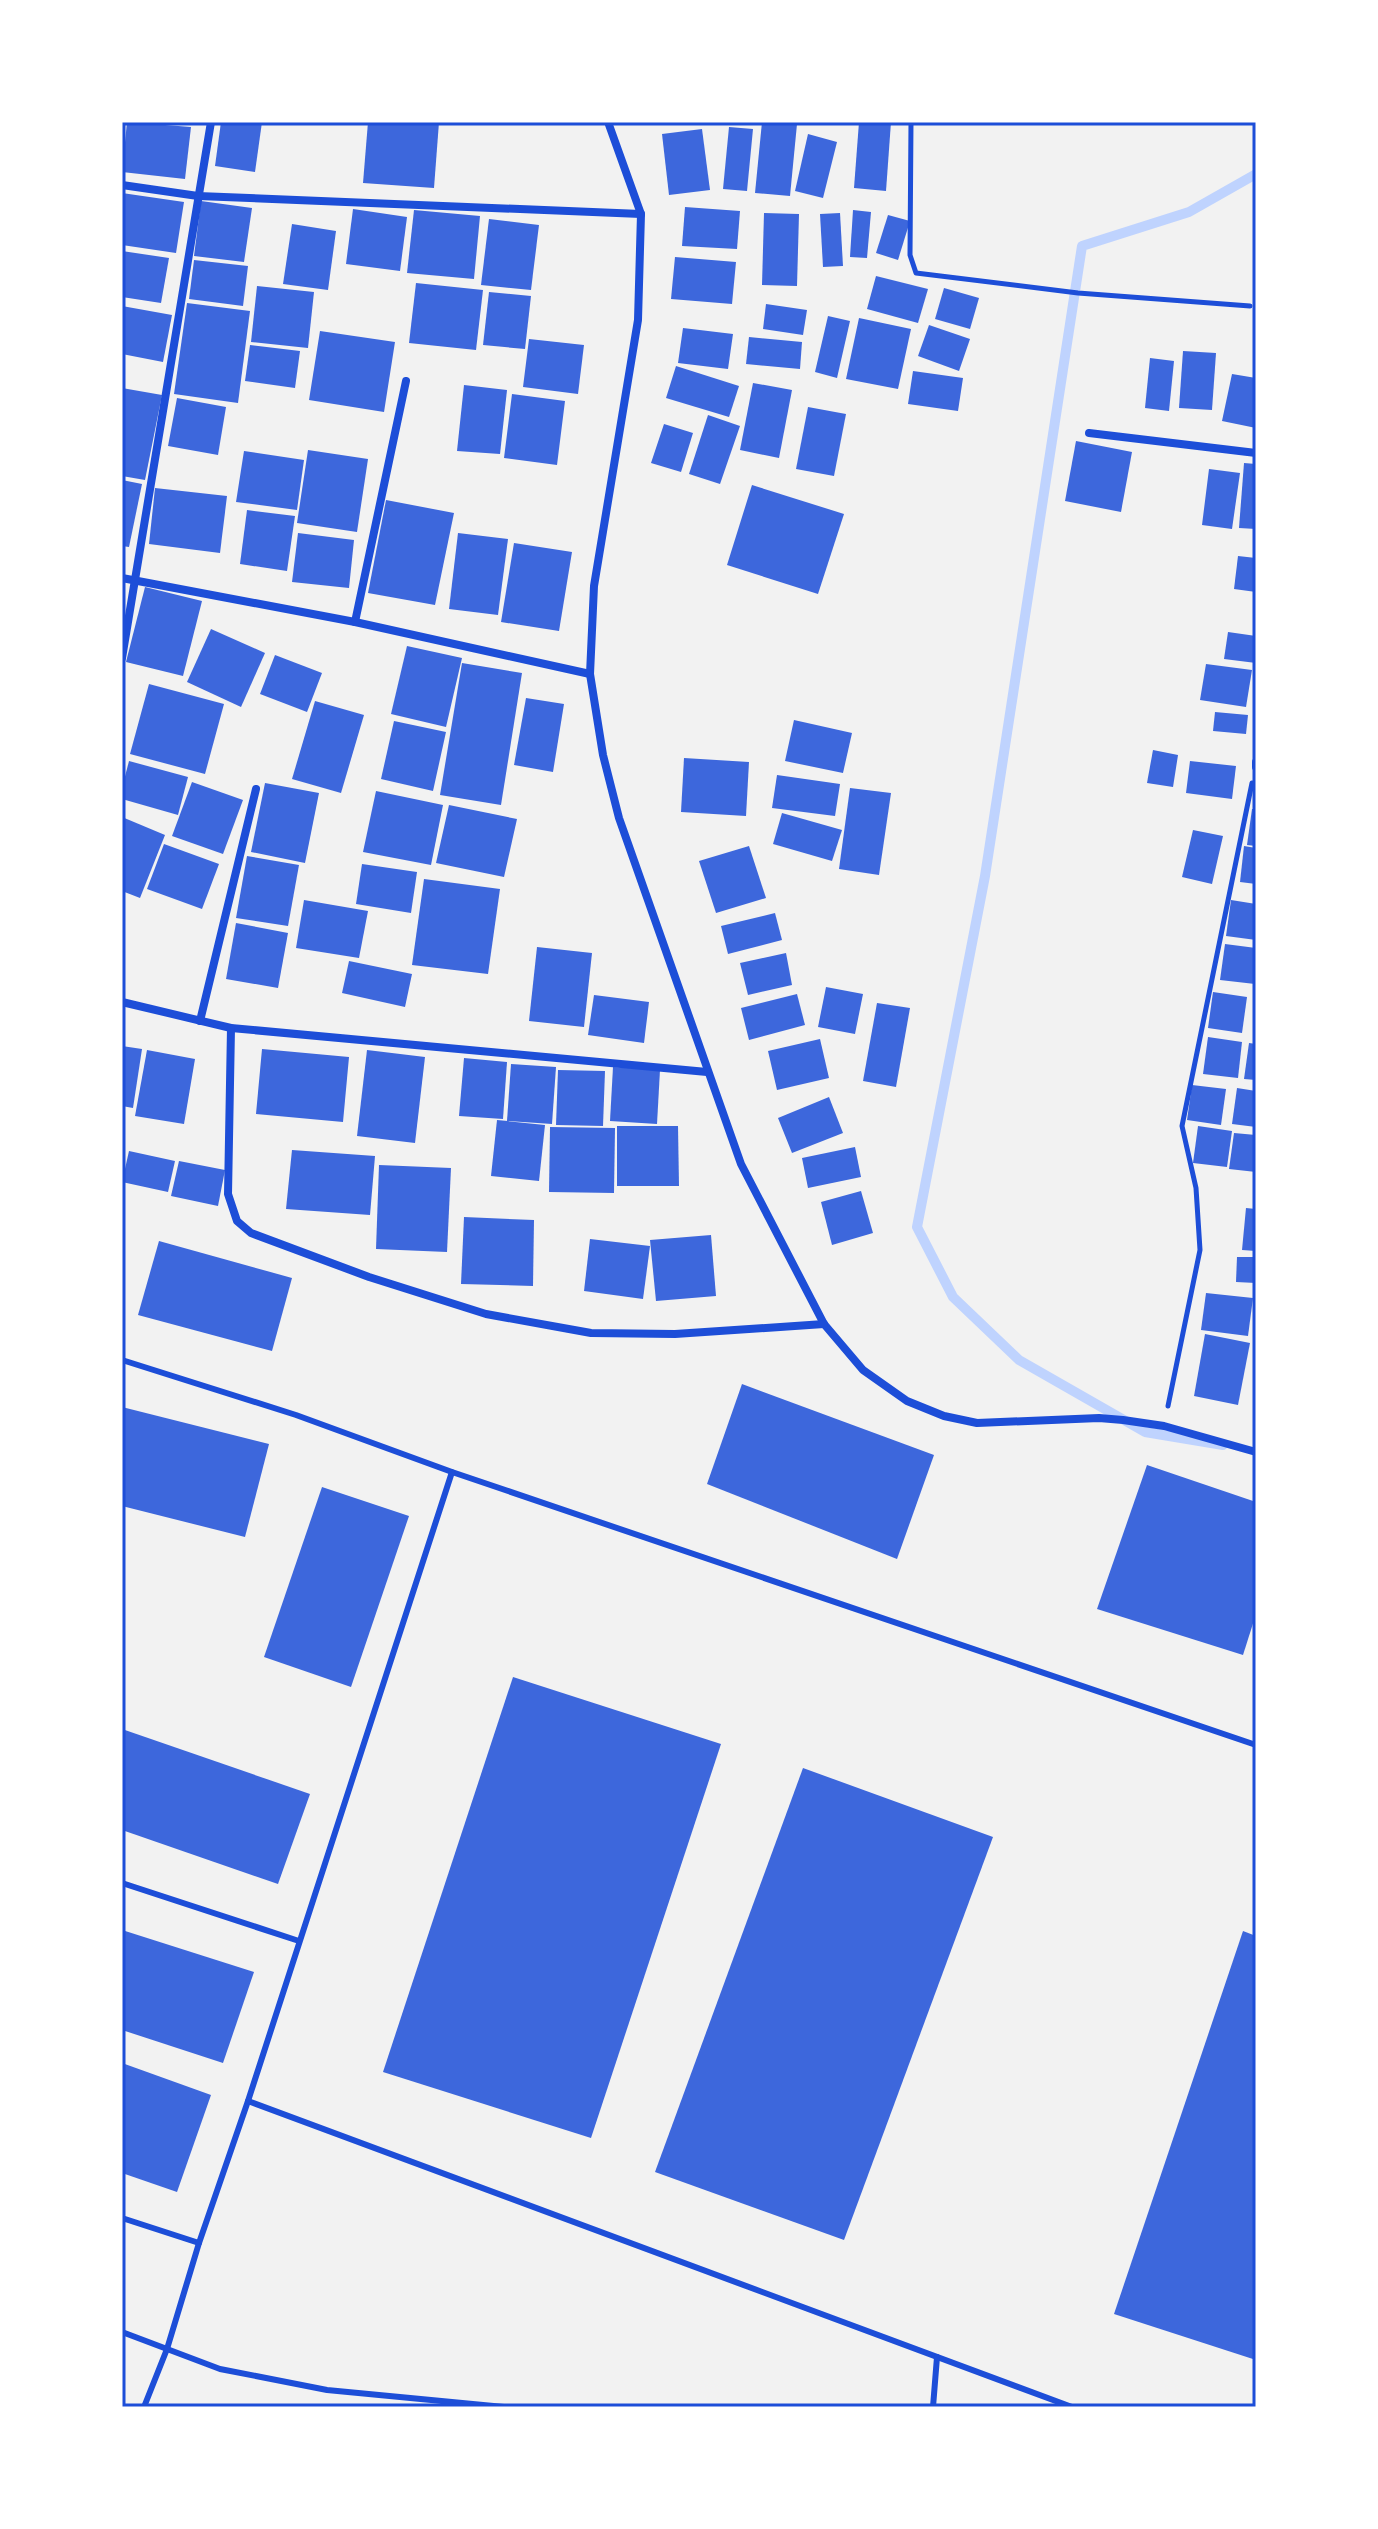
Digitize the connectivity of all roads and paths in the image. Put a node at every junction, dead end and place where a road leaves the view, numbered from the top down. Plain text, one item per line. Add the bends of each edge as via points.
1 (211, 122) edge
2 (608, 122) edge
3 (911, 122) edge
4 (122, 185) edge
5 (198, 196) junction
6 (641, 214) junction
7 (1250, 306) dead end
8 (406, 381) dead end
9 (1089, 433) dead end
10 (1256, 453) edge
11 (122, 578) edge
12 (137, 580) junction
13 (355, 622) junction
14 (122, 658) edge
15 (590, 674) junction
16 (1256, 765) edge
17 (256, 789) dead end
18 (122, 1002) edge
19 (200, 1021) junction
20 (231, 1028) junction
21 (707, 1072) junction
22 (824, 1324) junction
23 (122, 1360) edge
24 (1164, 1426) junction
25 (1256, 1452) edge
26 (452, 1472) junction
27 (1256, 1745) edge
28 (122, 1883) edge
29 (299, 1941) junction
30 (248, 2101) junction
31 (122, 2218) edge
32 (199, 2243) junction
33 (122, 2332) edge
34 (167, 2349) junction
35 (937, 2357) junction
36 (144, 2407) edge
37 (504, 2407) edge
38 (933, 2407) edge
39 (1072, 2407) edge

1 - 5 street
2 - 6 street
3 - 7 path via 910,255 916,273
4 - 5 street
5 - 6 street
5 - 12 street
6 - 15 street via 638,320 594,586
8 - 13 street
9 - 10 street
11 - 12 street
12 - 13 street
12 - 14 street
13 - 15 street
15 - 21 street via 619,818
16 - 24 path via 1182,1126 1196,1188 1200,1250
17 - 19 street
18 - 19 street
19 - 20 street
20 - 21 street
20 - 22 street via 228,1194 237,1221 251,1233 486,1314 591,1333 675,1334
21 - 22 street via 741,1164
22 - 24 street via 863,1370 887,1389 944,1416 977,1423 1099,1418
23 - 26 lane
24 - 25 street
26 - 27 lane
26 - 29 lane
28 - 29 lane
29 - 30 lane
30 - 32 lane
30 - 35 lane
31 - 32 lane
32 - 34 lane
33 - 34 lane
34 - 36 lane
34 - 37 lane via 220,2369 327,2390
35 - 38 lane
35 - 39 lane

